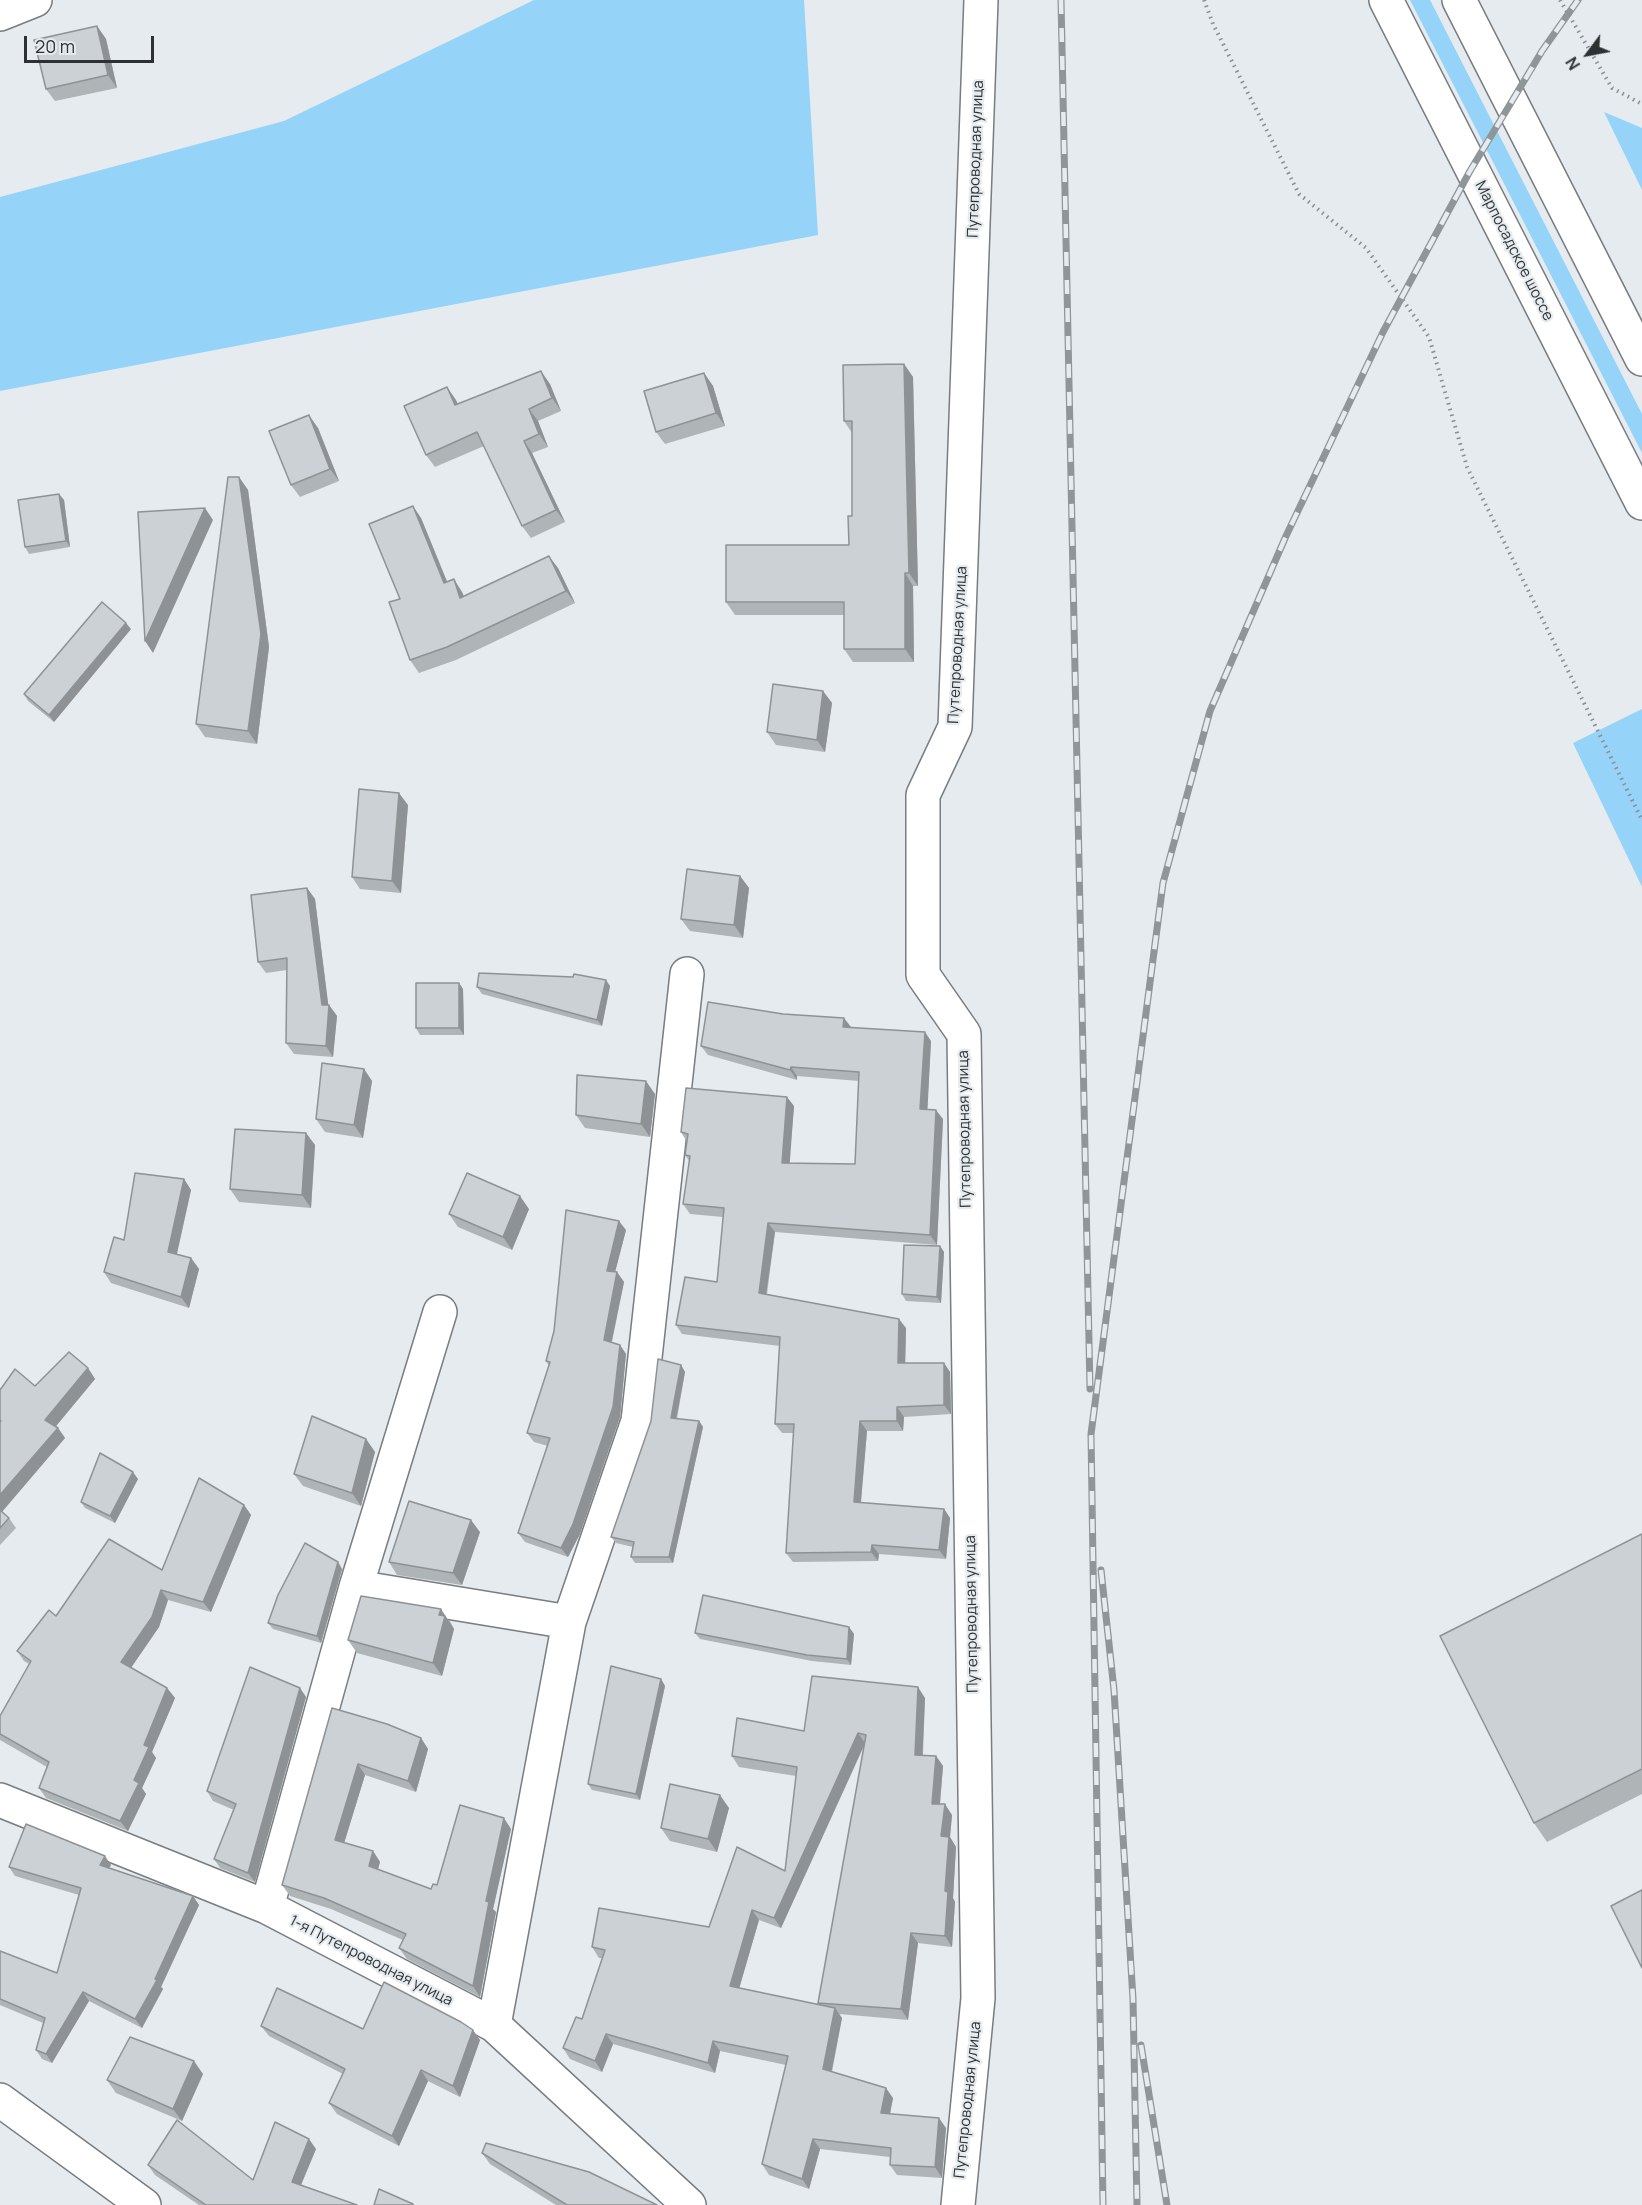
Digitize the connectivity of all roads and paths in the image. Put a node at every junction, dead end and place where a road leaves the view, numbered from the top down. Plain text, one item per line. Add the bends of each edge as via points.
1 (35, 0) edge
2 (981, 0) edge
3 (1204, 0) edge
4 (1386, 0) edge
5 (1459, 0) edge
6 (1560, 0) edge
7 (0, 14) edge
8 (1642, 104) edge
9 (1642, 359) edge
10 (1642, 503) edge
11 (1642, 820) edge
12 (687, 974) dead end
13 (440, 1312) dead end
14 (356, 1587) junction
15 (569, 1622) junction
16 (0, 1800) edge
17 (267, 1907) junction
18 (494, 2025) junction
19 (0, 2100) edge
20 (144, 2205) edge
21 (689, 2205) edge
22 (958, 2205) edge

1 - 7 street
2 - 22 street, Путепроводная улица via 956,728 922,795 923,975 964,1034 978,1998
3 - 11 path via 1299,194 1366,248 1429,336 1467,467
4 - 10 street, Марпосадское шоссе
5 - 9 street
6 - 8 path via 1612,88
12 - 15 street via 638,1421
13 - 14 street
14 - 15 street
14 - 17 street
15 - 18 street
16 - 17 street, 1-я Путепроводная улица
17 - 18 street, 1-я Путепроводная улица
18 - 21 street, 1-я Путепроводная улица
19 - 20 street

